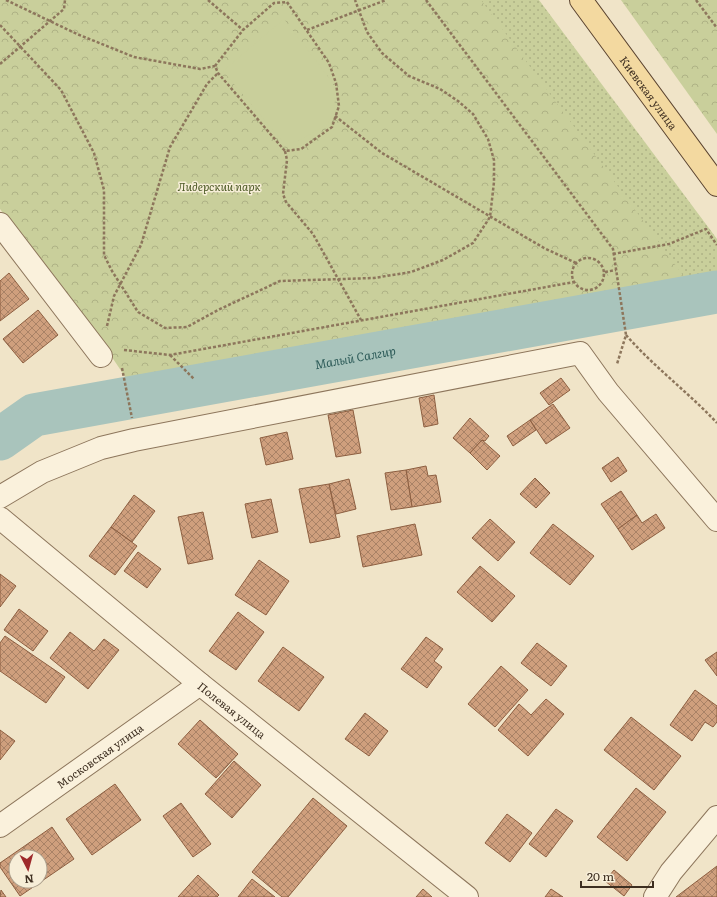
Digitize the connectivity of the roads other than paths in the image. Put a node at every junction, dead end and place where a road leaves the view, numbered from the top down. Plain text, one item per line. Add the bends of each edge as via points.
1 (581, 0) edge
2 (717, 185) edge
3 (0, 224) edge
4 (111, 352) road end
5 (0, 497) edge
6 (0, 518) edge
7 (717, 520) edge
8 (200, 684) junction
9 (717, 817) edge
10 (0, 826) edge
11 (467, 897) edge
12 (656, 897) edge

1 - 2 main road, Киевская улица
3 - 4 street
5 - 7 street via 42,472 101,448 127,441 580,353 608,392
6 - 8 street, Полевая улица
8 - 10 street, Московская улица
8 - 11 street, Полевая улица
9 - 12 street via 671,872

